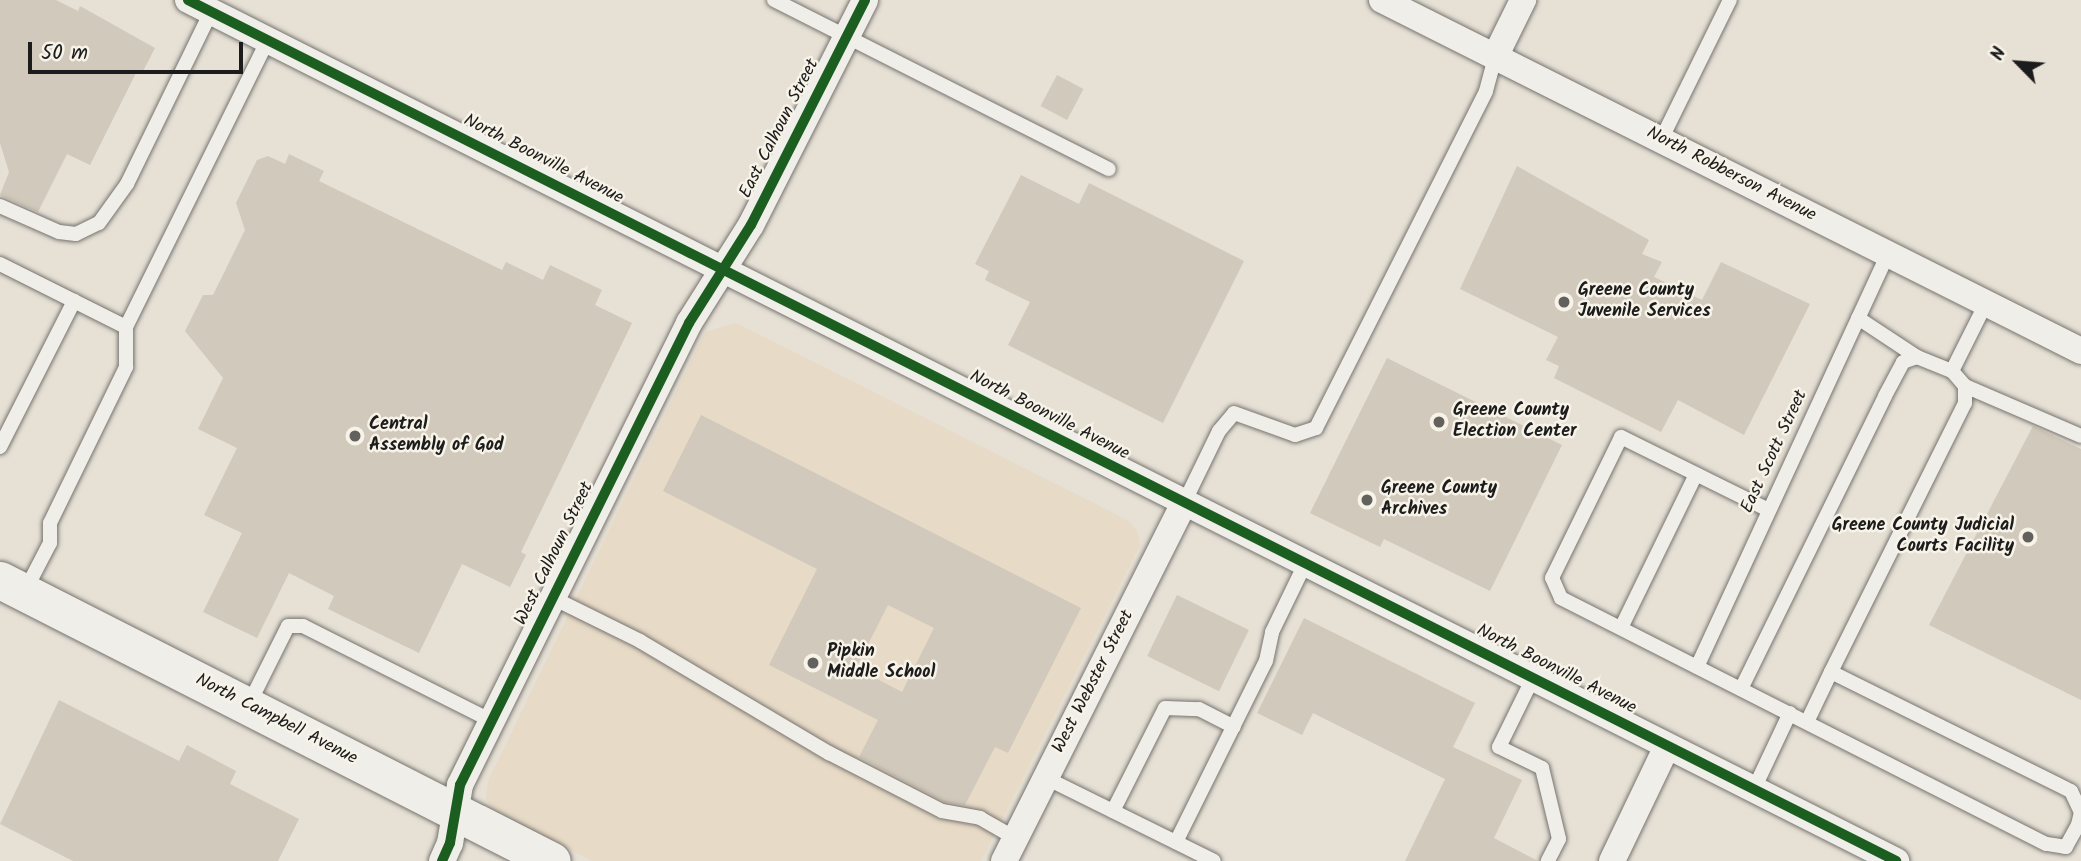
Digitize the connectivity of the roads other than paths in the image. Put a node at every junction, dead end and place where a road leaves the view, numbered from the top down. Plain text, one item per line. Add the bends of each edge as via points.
1 (774, 0) edge
2 (864, 0) edge
3 (1382, 0) edge
4 (1523, 0) edge
5 (1730, 0) edge
6 (199, 6) edge
7 (846, 37) junction
8 (268, 40) junction
9 (1495, 57) junction
10 (1661, 140) junction
11 (1109, 169) dead end
12 (0, 206) edge
13 (1888, 254) junction
14 (0, 264) edge
15 (722, 271) junction
16 (74, 301) junction
17 (1986, 303) junction
18 (1858, 318) junction
19 (126, 327) junction
20 (2081, 351) edge
21 (1917, 357) junction
22 (1952, 371) junction
23 (1965, 386) junction
24 (2081, 436) edge
25 (0, 447) edge
26 (1696, 474) junction
27 (1184, 503) junction
28 (1769, 510) junction
29 (1305, 564) junction
30 (12, 586) edge
31 (553, 598) junction
32 (1621, 628) junction
33 (1697, 667) junction
34 (1831, 673) junction
35 (1533, 678) junction
36 (1741, 689) junction
37 (248, 706) junction
38 (1790, 713) junction
39 (492, 721) junction
40 (1807, 722) junction
41 (1234, 727) junction
42 (1667, 746) junction
43 (1046, 778) junction
44 (1754, 789) junction
45 (1113, 811) junction
46 (456, 812) junction
47 (1176, 842) junction
48 (2066, 847) junction
49 (1009, 850) edge
50 (442, 861) edge
51 (552, 861) edge
52 (1214, 861) edge
53 (1548, 861) edge
54 (1612, 861) edge
55 (1896, 861) edge
56 (2060, 861) edge

1 - 7 lane
2 - 7 street, East Calhoun Street
3 - 9 street, North Robberson Avenue
4 - 9 street
5 - 10 lane
6 - 8 street, North Boonville Avenue
6 - 12 lane via 127,184 99,223 76,234 60,232
7 - 11 lane
7 - 15 street, East Calhoun Street via 751,225
8 - 15 street, North Boonville Avenue
8 - 19 lane
9 - 10 street, North Robberson Avenue
9 - 27 lane via 1486,91 1316,428 1295,435 1234,413 1225,421
10 - 13 street, North Robberson Avenue
13 - 17 street, North Robberson Avenue
13 - 18 lane, East Scott Street
14 - 16 lane
15 - 27 street, North Boonville Avenue
15 - 31 street, West Calhoun Street via 689,323
16 - 19 lane
16 - 25 lane
17 - 20 street, North Robberson Avenue
17 - 22 lane
18 - 21 lane
18 - 28 lane, East Scott Street
19 - 30 lane via 126,367 50,523 50,543
21 - 22 lane
21 - 36 lane via 1903,362
22 - 23 lane
23 - 24 lane
23 - 34 lane via 1965,403 1939,461
26 - 28 lane
26 - 32 lane
26 - 32 lane via 1621,437 1552,578 1561,598
27 - 29 street, North Boonville Avenue
27 - 43 street, West Webster Street
28 - 33 lane, East Scott Street
29 - 35 street, North Boonville Avenue
29 - 41 lane
30 - 37 main road, North Campbell Avenue
31 - 39 street, West Calhoun Street
31 - 49 lane via 640,641 744,707 942,811 980,818
32 - 33 lane
33 - 36 lane
34 - 40 lane
34 - 48 lane via 2071,791 2081,812
35 - 42 street, North Boonville Avenue
35 - 53 lane via 1499,747 1542,768 1559,839
36 - 38 lane
37 - 39 lane via 288,626 303,626
37 - 46 main road, North Campbell Avenue
38 - 40 lane
38 - 44 lane
39 - 46 street, West Calhoun Street via 460,785
40 - 48 lane via 2046,844
41 - 45 lane via 1199,709 1165,708
41 - 47 lane
42 - 44 street, North Boonville Avenue
42 - 54 street
43 - 45 lane
43 - 49 street, West Webster Street
44 - 55 street, North Boonville Avenue
45 - 47 lane
46 - 50 street, West Calhoun Street
46 - 51 main road, North Campbell Avenue
47 - 52 lane
48 - 56 lane

